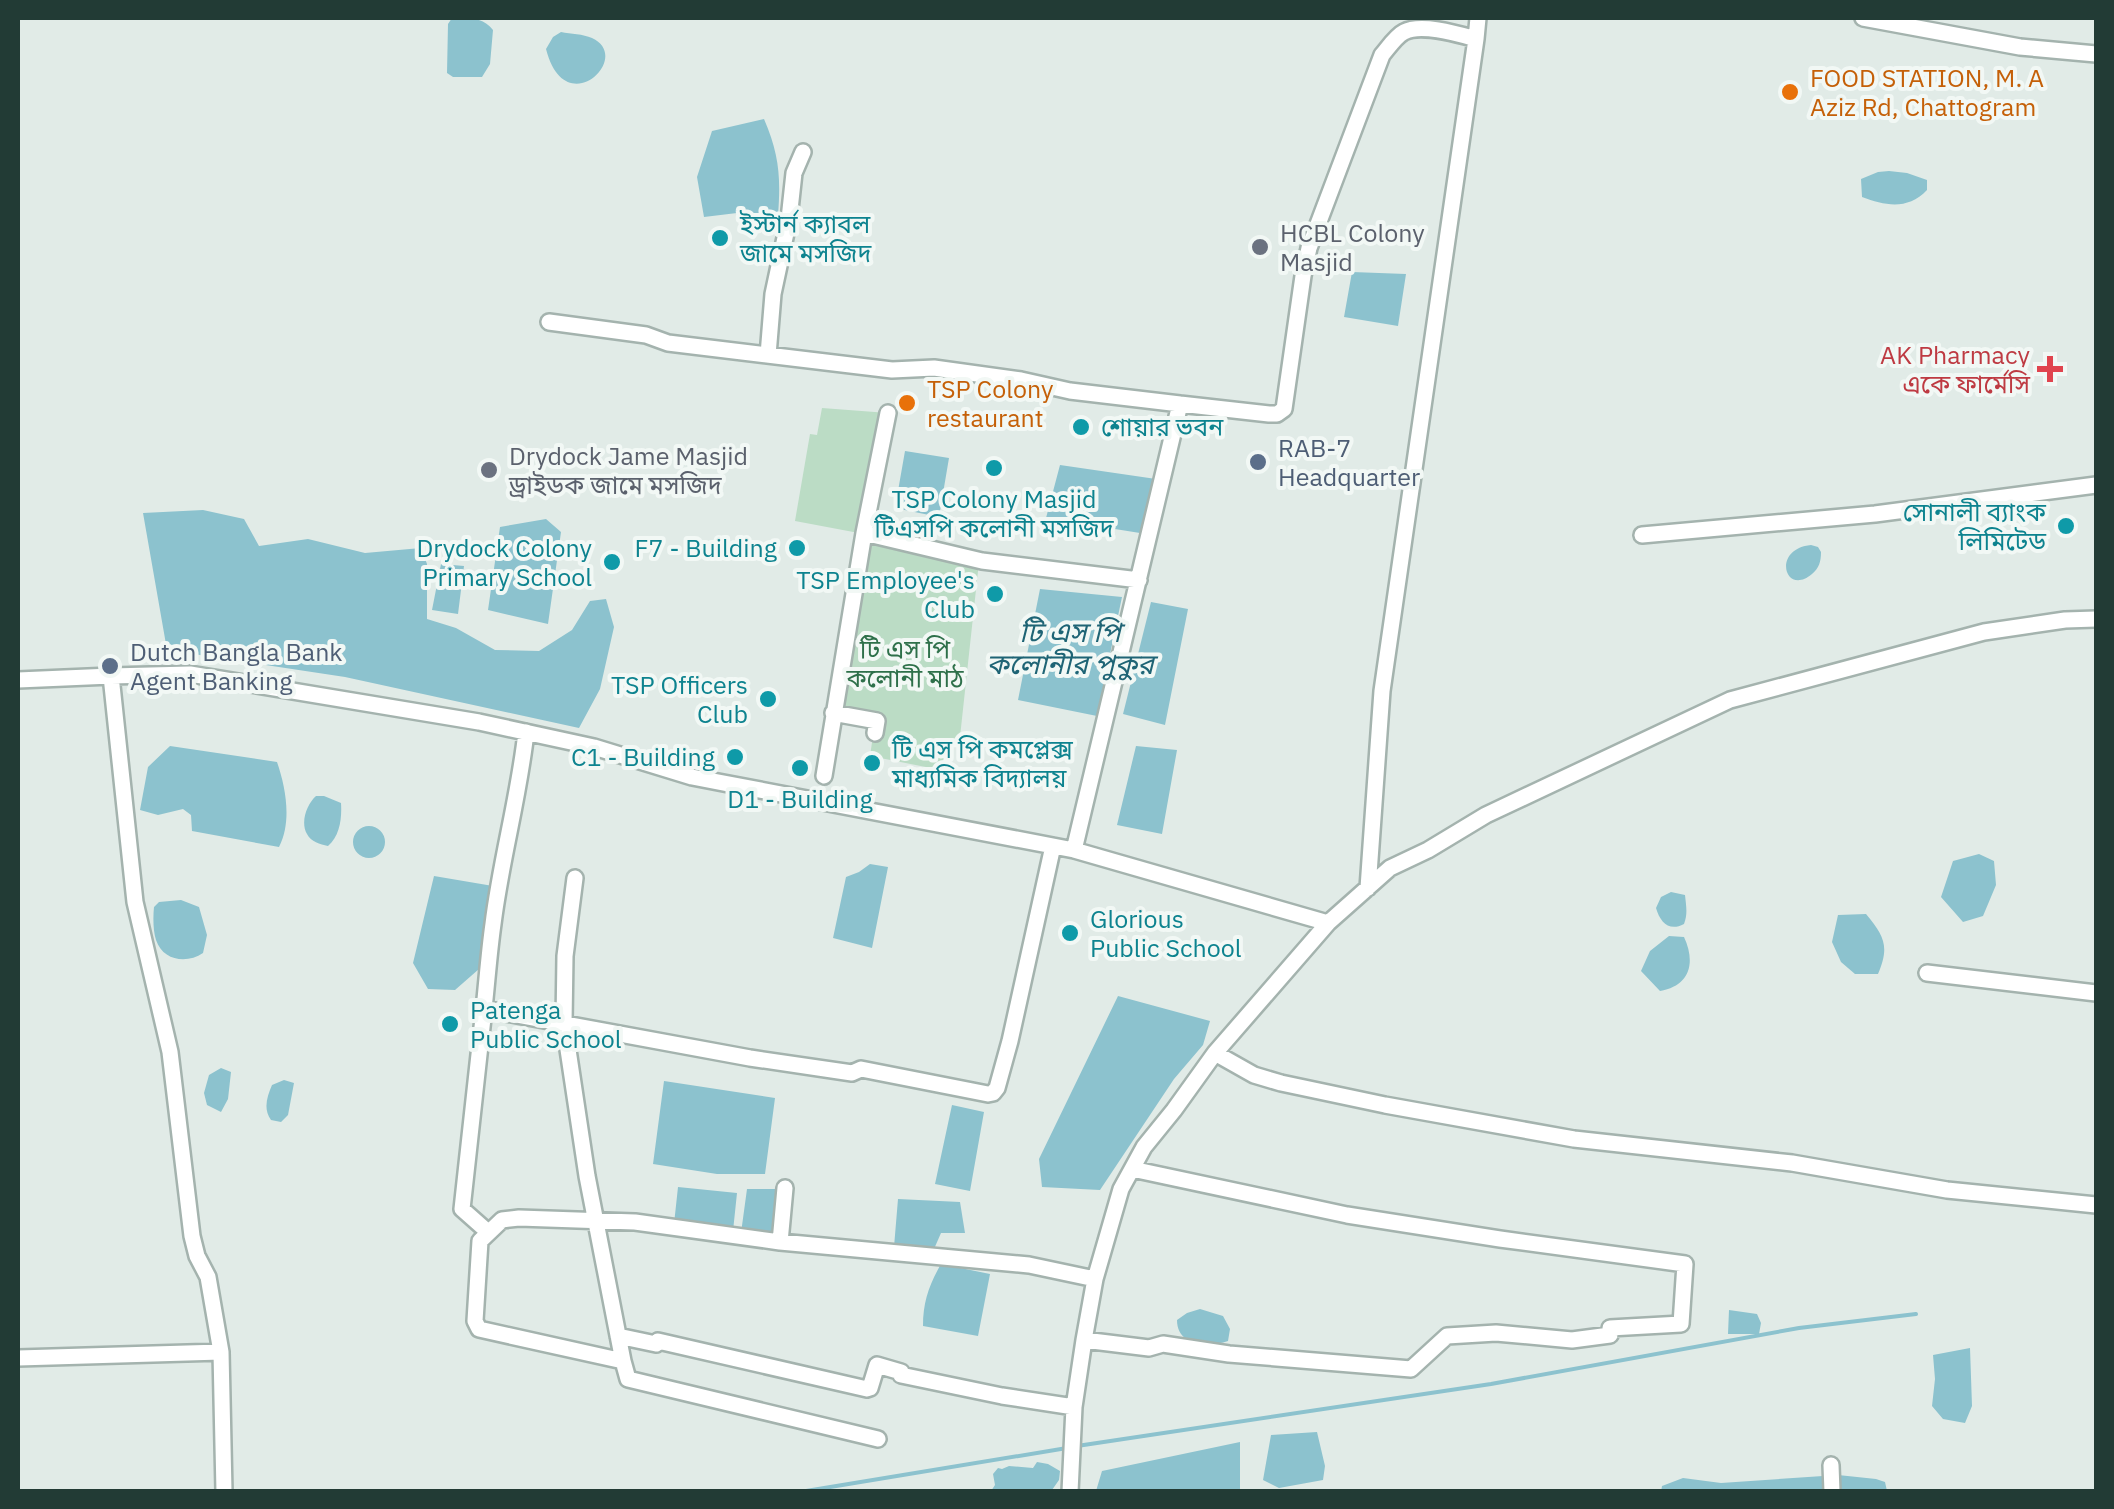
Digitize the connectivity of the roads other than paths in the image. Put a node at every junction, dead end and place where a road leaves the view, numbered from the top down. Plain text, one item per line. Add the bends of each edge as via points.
1 (1478, 18) edge
2 (1862, 18) edge
3 (1476, 39) junction
4 (2096, 54) edge
5 (803, 152) dead end
6 (549, 322) dead end
7 (768, 354) junction
8 (1180, 404) junction
9 (888, 413) dead end
10 (2096, 485) edge
11 (864, 533) junction
12 (1642, 534) dead end
13 (1139, 580) junction
14 (2096, 619) edge
15 (111, 676) junction
16 (18, 680) edge
17 (833, 713) junction
18 (526, 732) junction
19 (875, 734) dead end
20 (824, 776) dead end
21 (1052, 846) junction
22 (1074, 850) junction
23 (575, 878) dead end
24 (1368, 888) junction
25 (1328, 923) junction
26 (1927, 973) dead end
27 (2096, 992) edge
28 (484, 1009) junction
29 (564, 1022) junction
30 (1215, 1052) junction
31 (1132, 1169) junction
32 (785, 1188) dead end
33 (2096, 1206) edge
34 (596, 1221) junction
35 (488, 1232) junction
36 (780, 1242) junction
37 (1095, 1280) junction
38 (618, 1336) junction
39 (1084, 1340) junction
40 (222, 1352) junction
41 (18, 1358) edge
42 (623, 1361) junction
43 (1074, 1406) junction
44 (878, 1439) dead end
45 (1830, 1465) dead end
46 (224, 1492) edge
47 (1070, 1492) edge
48 (1832, 1492) edge

1 - 3 street
2 - 4 street
3 - 8 street via 1418,28 1403,32 1382,55 1309,248 1284,409 1269,414
3 - 24 street via 1382,691
5 - 7 street via 773,294
6 - 7 street
7 - 8 street via 892,370 934,368
8 - 13 street
9 - 11 street
10 - 12 street via 1875,514
11 - 13 street via 982,560
11 - 17 street
13 - 22 street
14 - 24 street via 1984,632 1730,700 1486,815 1390,868
15 - 16 street
15 - 18 street via 190,674
15 - 40 street via 135,902 170,1052 192,1236 208,1277
17 - 19 street via 877,721
17 - 20 street
18 - 21 street via 692,778
18 - 28 street
21 - 22 street
21 - 29 street via 993,1093 862,1069 750,1058
22 - 25 street
23 - 29 street
24 - 25 street
25 - 30 street
26 - 27 street
28 - 29 street
28 - 35 street via 462,1209
29 - 34 street
30 - 31 street
30 - 33 street via 1281,1083 1574,1139
31 - 37 street via 1120,1189
31 - 39 street via 1347,1216 1685,1264 1681,1324 1610,1328 1610,1334 1572,1340 1447,1336 1411,1369
32 - 36 street
34 - 35 street via 519,1218 502,1220
34 - 36 street
34 - 38 street
35 - 42 street via 480,1241 479,1329
36 - 37 street via 1029,1265
37 - 39 street
38 - 42 street
38 - 43 street via 866,1390 877,1365 900,1375
39 - 43 street
40 - 41 street
40 - 46 street
42 - 44 street via 628,1379
43 - 47 street
45 - 48 street

